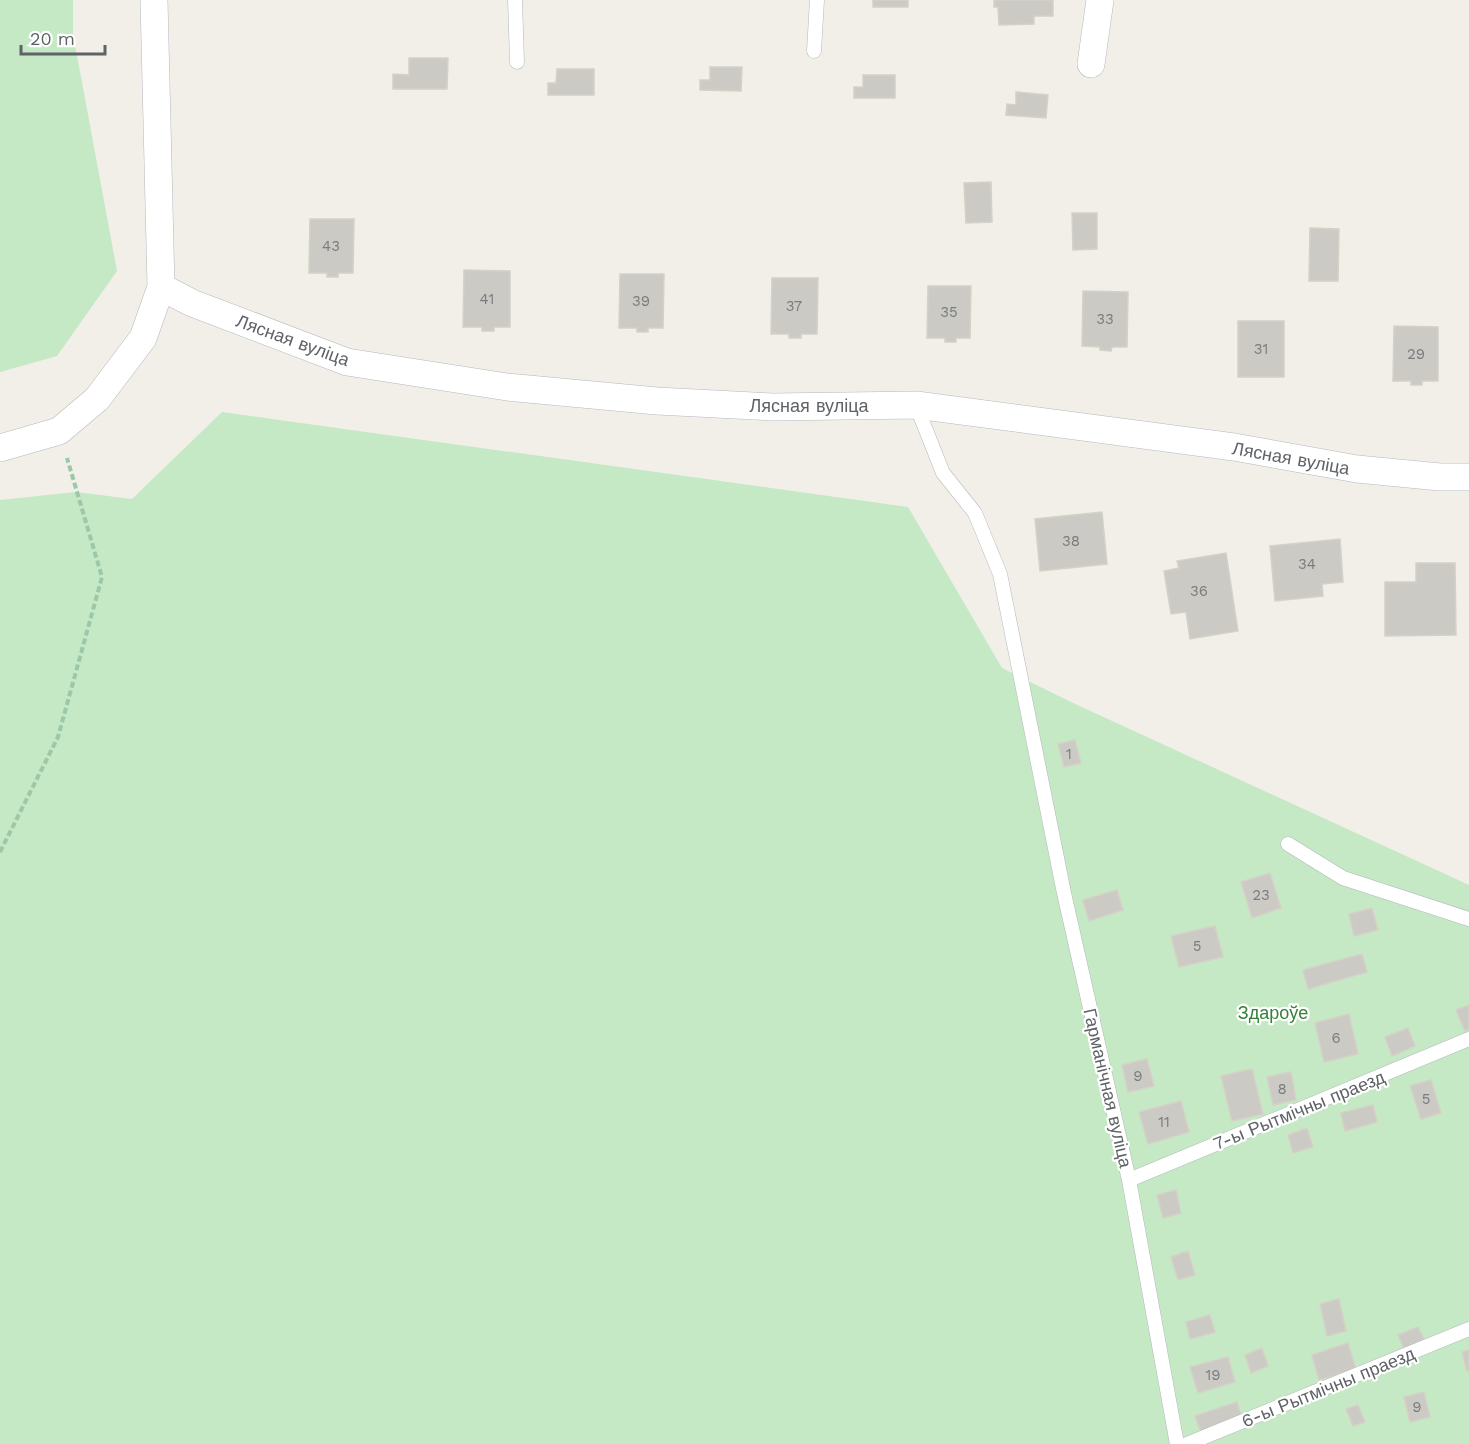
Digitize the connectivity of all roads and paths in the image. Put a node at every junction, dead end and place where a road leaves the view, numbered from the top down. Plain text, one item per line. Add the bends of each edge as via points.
1 (154, 0) edge
2 (515, 0) edge
3 (817, 0) edge
4 (1100, 0) edge
5 (814, 51) dead end
6 (517, 62) dead end
7 (1091, 63) dead end
8 (161, 287) junction
9 (916, 405) junction
10 (59, 431) junction
11 (0, 448) edge
12 (1469, 477) edge
13 (1288, 844) dead end
14 (0, 852) edge
15 (1469, 919) edge
16 (1469, 1039) edge
17 (1129, 1180) junction
18 (1469, 1329) edge
19 (1177, 1444) edge
20 (1187, 1444) edge

1 - 8 street
2 - 6 lane
3 - 5 lane
4 - 7 street
8 - 9 street, Лясная вуліца via 192,303 358,364 507,387 657,401 772,407
8 - 10 street via 143,338 97,399
9 - 12 street, Лясная вуліца via 1234,447 1357,469
9 - 17 lane, Гарманічная вуліца via 943,473 975,513 1000,574 1064,893
10 - 11 street
10 - 14 path via 102,577 57,737
13 - 15 lane via 1343,878
16 - 17 lane, 7-ы Рытмічны праезд
17 - 19 lane, Гарманічная вуліца
18 - 20 lane, 6-ы Рытмічны праезд

